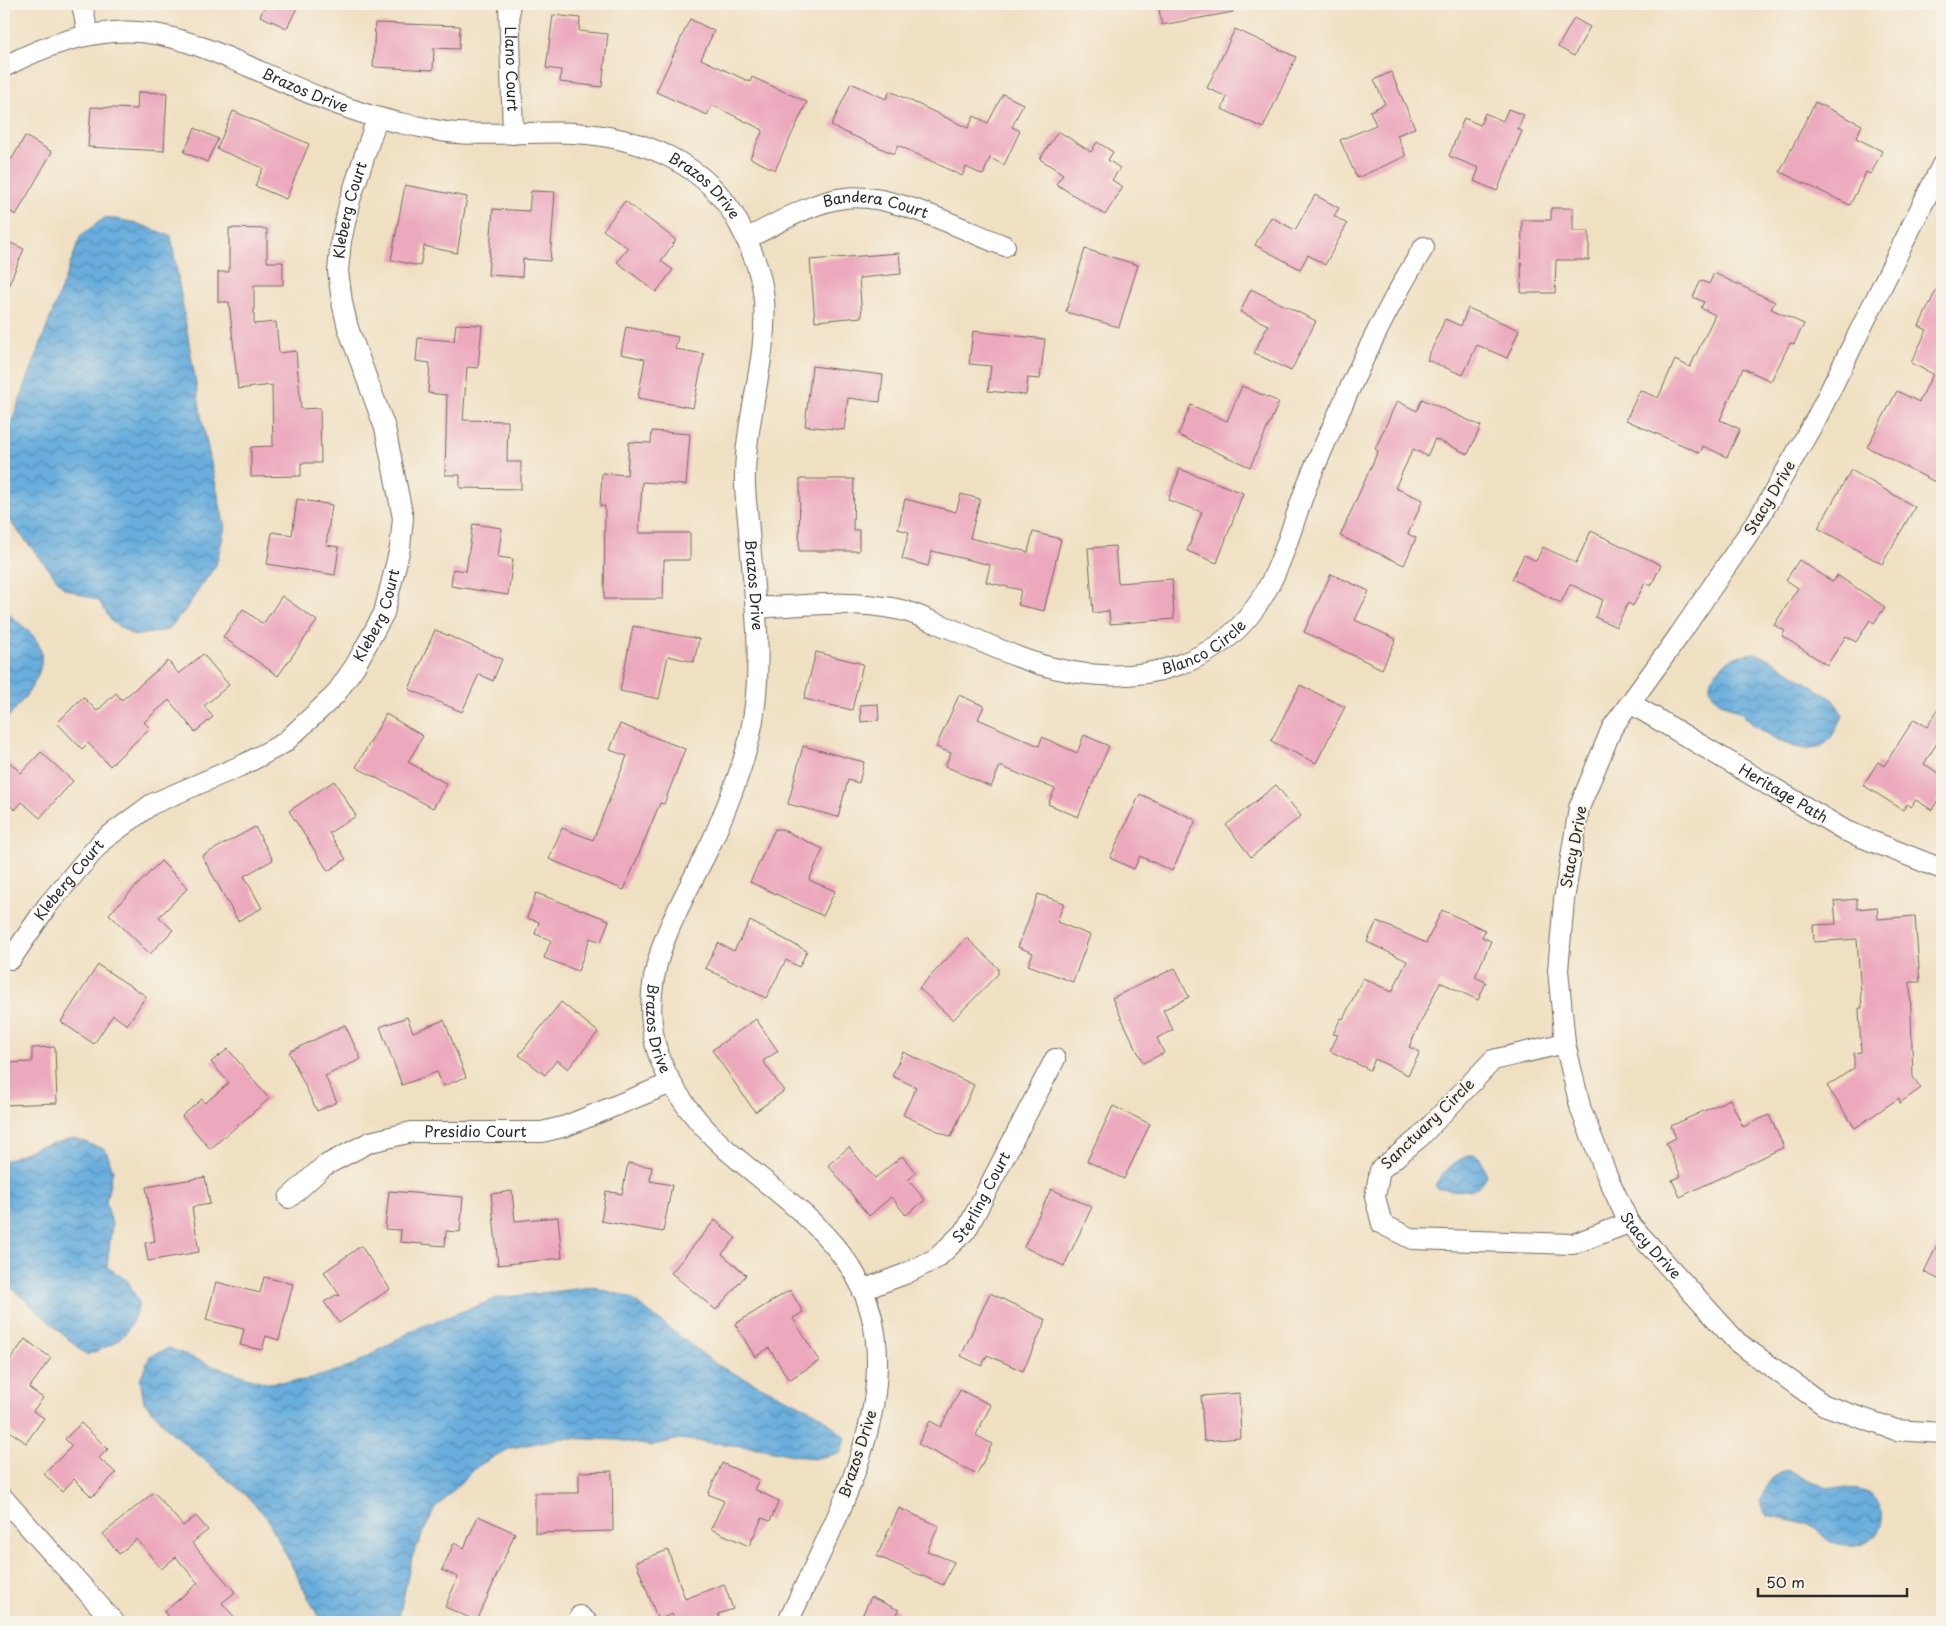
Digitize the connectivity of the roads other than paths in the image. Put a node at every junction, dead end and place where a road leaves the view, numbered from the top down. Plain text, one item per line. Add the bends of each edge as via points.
1 (82, 4) edge
2 (509, 4) edge
3 (88, 35) junction
4 (4, 67) edge
5 (377, 118) junction
6 (514, 134) junction
7 (1942, 166) edge
8 (746, 239) junction
9 (1005, 246) dead end
10 (1424, 247) dead end
11 (756, 608) junction
12 (1630, 703) junction
13 (1942, 868) edge
14 (11, 959) dead end
15 (1565, 1043) junction
16 (1055, 1059) dead end
17 (671, 1083) junction
18 (289, 1198) dead end
19 (1629, 1223) junction
20 (862, 1290) junction
21 (1942, 1433) edge
22 (4, 1499) edge
23 (114, 1622) edge
24 (788, 1622) edge

1 - 3 street
2 - 6 street, Llano Court
3 - 4 street, Brazos Drive via 32,52
3 - 5 street, Brazos Drive via 139,32 198,45
5 - 6 street, Brazos Drive via 453,133
5 - 14 street, Kleberg Court via 350,200 338,271 348,328 385,428 403,518 400,548 384,613 355,666 334,695 284,743 245,764 152,804 102,841 47,906
6 - 8 street, Brazos Drive via 570,132 607,136 634,142 678,160 712,187 732,212
7 - 12 street, Stacy Drive via 1817,417 1759,518
8 - 9 street, Bandera Court via 824,202 853,198 898,204
8 - 11 street, Brazos Drive via 759,271 764,323 745,475
10 - 11 street, Blanco Circle via 1368,345 1308,482 1284,554 1266,592 1223,642 1202,656 1149,674 1118,676 1059,669 1025,659 901,610 837,602
11 - 17 street, Brazos Drive via 758,664 749,740 714,836 667,929 658,956 651,1022
12 - 13 street, Heritage Path via 1846,831
12 - 15 street, Stacy Drive via 1612,728 1579,808 1564,900 1558,970
15 - 19 street, Stacy Drive via 1581,1110
15 - 19 street, Sanctuary Circle via 1493,1060 1420,1137 1380,1170 1375,1197 1382,1224 1412,1239 1573,1244
16 - 20 street, Sterling Court via 967,1229 937,1258
17 - 18 street, Presidio Court via 566,1126 542,1132 412,1132 370,1142 324,1166
17 - 20 street, Brazos Drive via 707,1133 820,1229 851,1269
19 - 21 street, Stacy Drive via 1737,1342 1824,1404 1896,1430
20 - 24 street, Brazos Drive via 879,1362 873,1413 845,1498
22 - 23 street

